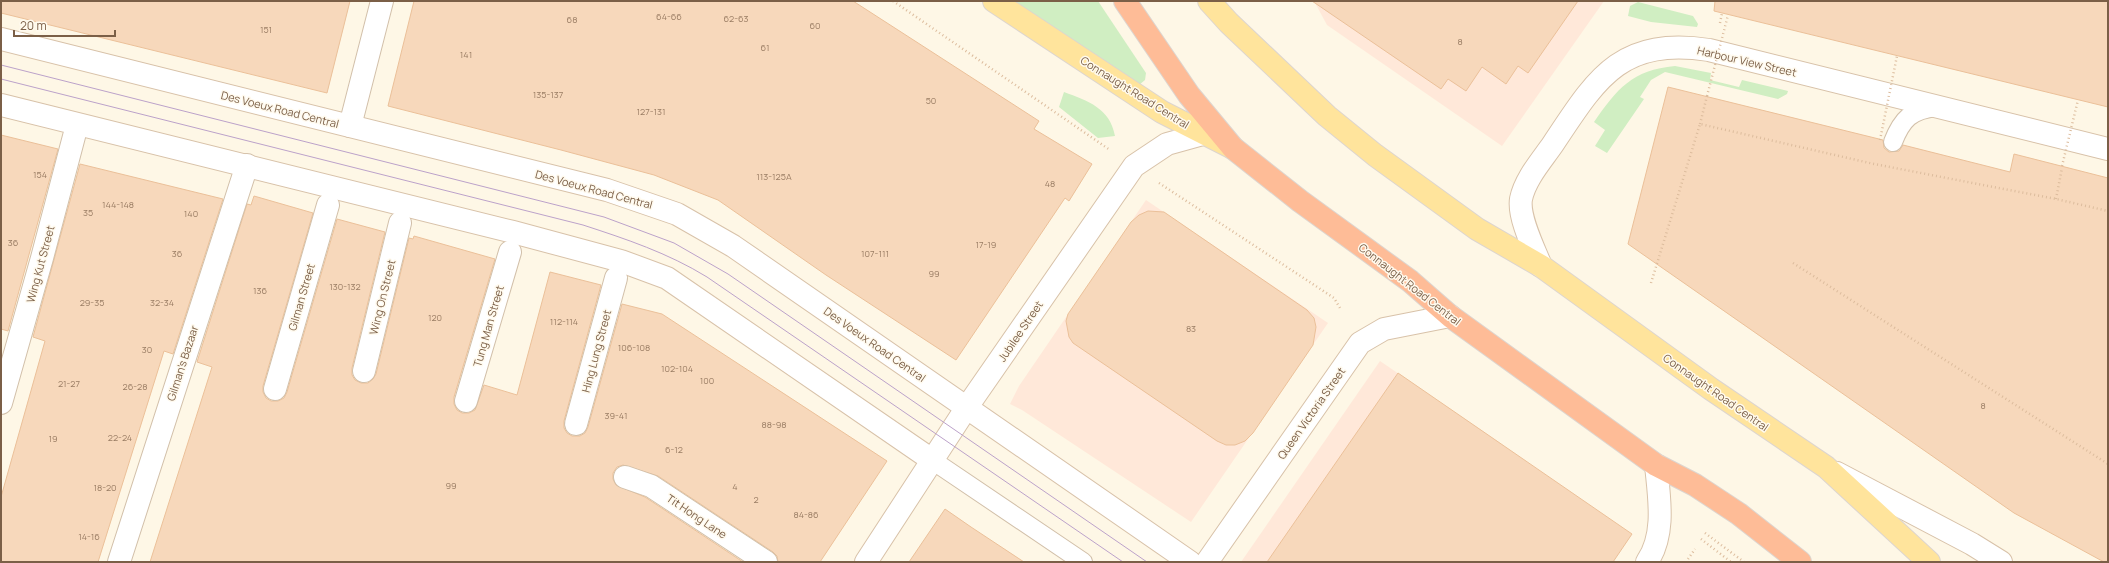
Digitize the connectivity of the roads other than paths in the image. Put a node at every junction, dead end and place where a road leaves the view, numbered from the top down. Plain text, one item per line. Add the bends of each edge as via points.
1 (382, 1) edge
2 (994, 1) edge
3 (1125, 1) edge
4 (1209, 1) edge
5 (1, 39) edge
6 (1, 105) edge
7 (1936, 106) junction
8 (77, 125) junction
9 (350, 126) junction
10 (1203, 134) junction
11 (1886, 141) road end
12 (1233, 148) junction
13 (2108, 149) edge
14 (247, 165) junction
15 (328, 205) dead end
16 (400, 223) dead end
17 (510, 252) dead end
18 (1541, 266) junction
19 (616, 278) dead end
20 (1450, 316) junction
21 (364, 371) dead end
22 (275, 389) dead end
23 (466, 401) dead end
24 (1, 403) edge
25 (967, 407) junction
26 (576, 424) dead end
27 (932, 460) junction
28 (1656, 465) junction
29 (1826, 467) junction
30 (625, 477) dead end
31 (119, 562) edge
32 (766, 562) edge
33 (866, 562) edge
34 (1083, 562) edge
35 (1190, 562) edge
36 (1207, 562) edge
37 (1647, 562) edge
38 (1800, 562) edge
39 (1929, 562) edge
40 (2001, 562) edge

1 - 9 street
2 - 10 main road, Connaught Road Central via 1162,112
3 - 12 highway via 1189,95
4 - 18 main road, Connaught Road Central via 1228,23 1327,116 1375,155 1477,229
5 - 9 street, Des Voeux Road Central
6 - 8 street
7 - 11 lane via 1917,110
7 - 13 street, Harbour View Street
7 - 18 street, Harbour View Street via 1709,50 1688,47 1645,52 1624,61 1602,76 1584,97 1527,183 1521,200 1523,218
8 - 14 street
8 - 24 street, Wing Kut Street
9 - 25 street, Des Voeux Road Central via 608,190 677,214 733,246
10 - 12 main road, Connaught Road Central
10 - 25 street, Jubilee Street via 1167,144 1134,166
12 - 20 highway, Connaught Road Central via 1300,201 1410,281
14 - 27 street via 621,261 667,278
14 - 31 street, Gilman's Bazaar
15 - 22 street, Gilman Street
16 - 21 street, Wing On Street
17 - 23 street, Tung Man Street
18 - 29 main road, Connaught Road Central via 1711,389
19 - 26 street, Hing Lung Street
20 - 28 highway, Connaught Road Central
20 - 36 street, Queen Victoria Street via 1384,328 1360,343
25 - 27 street, Jubilee Street
25 - 35 street, Des Voeux Road Central
27 - 33 street, Jubilee Street
27 - 34 lane
28 - 37 street via 1660,508 1653,553
28 - 38 highway, Connaught Road Central via 1695,484 1739,514
29 - 39 main road, Connaught Road Central
29 - 40 street, Connaught Road Central
30 - 32 street, Tit Hong Lane via 651,486

